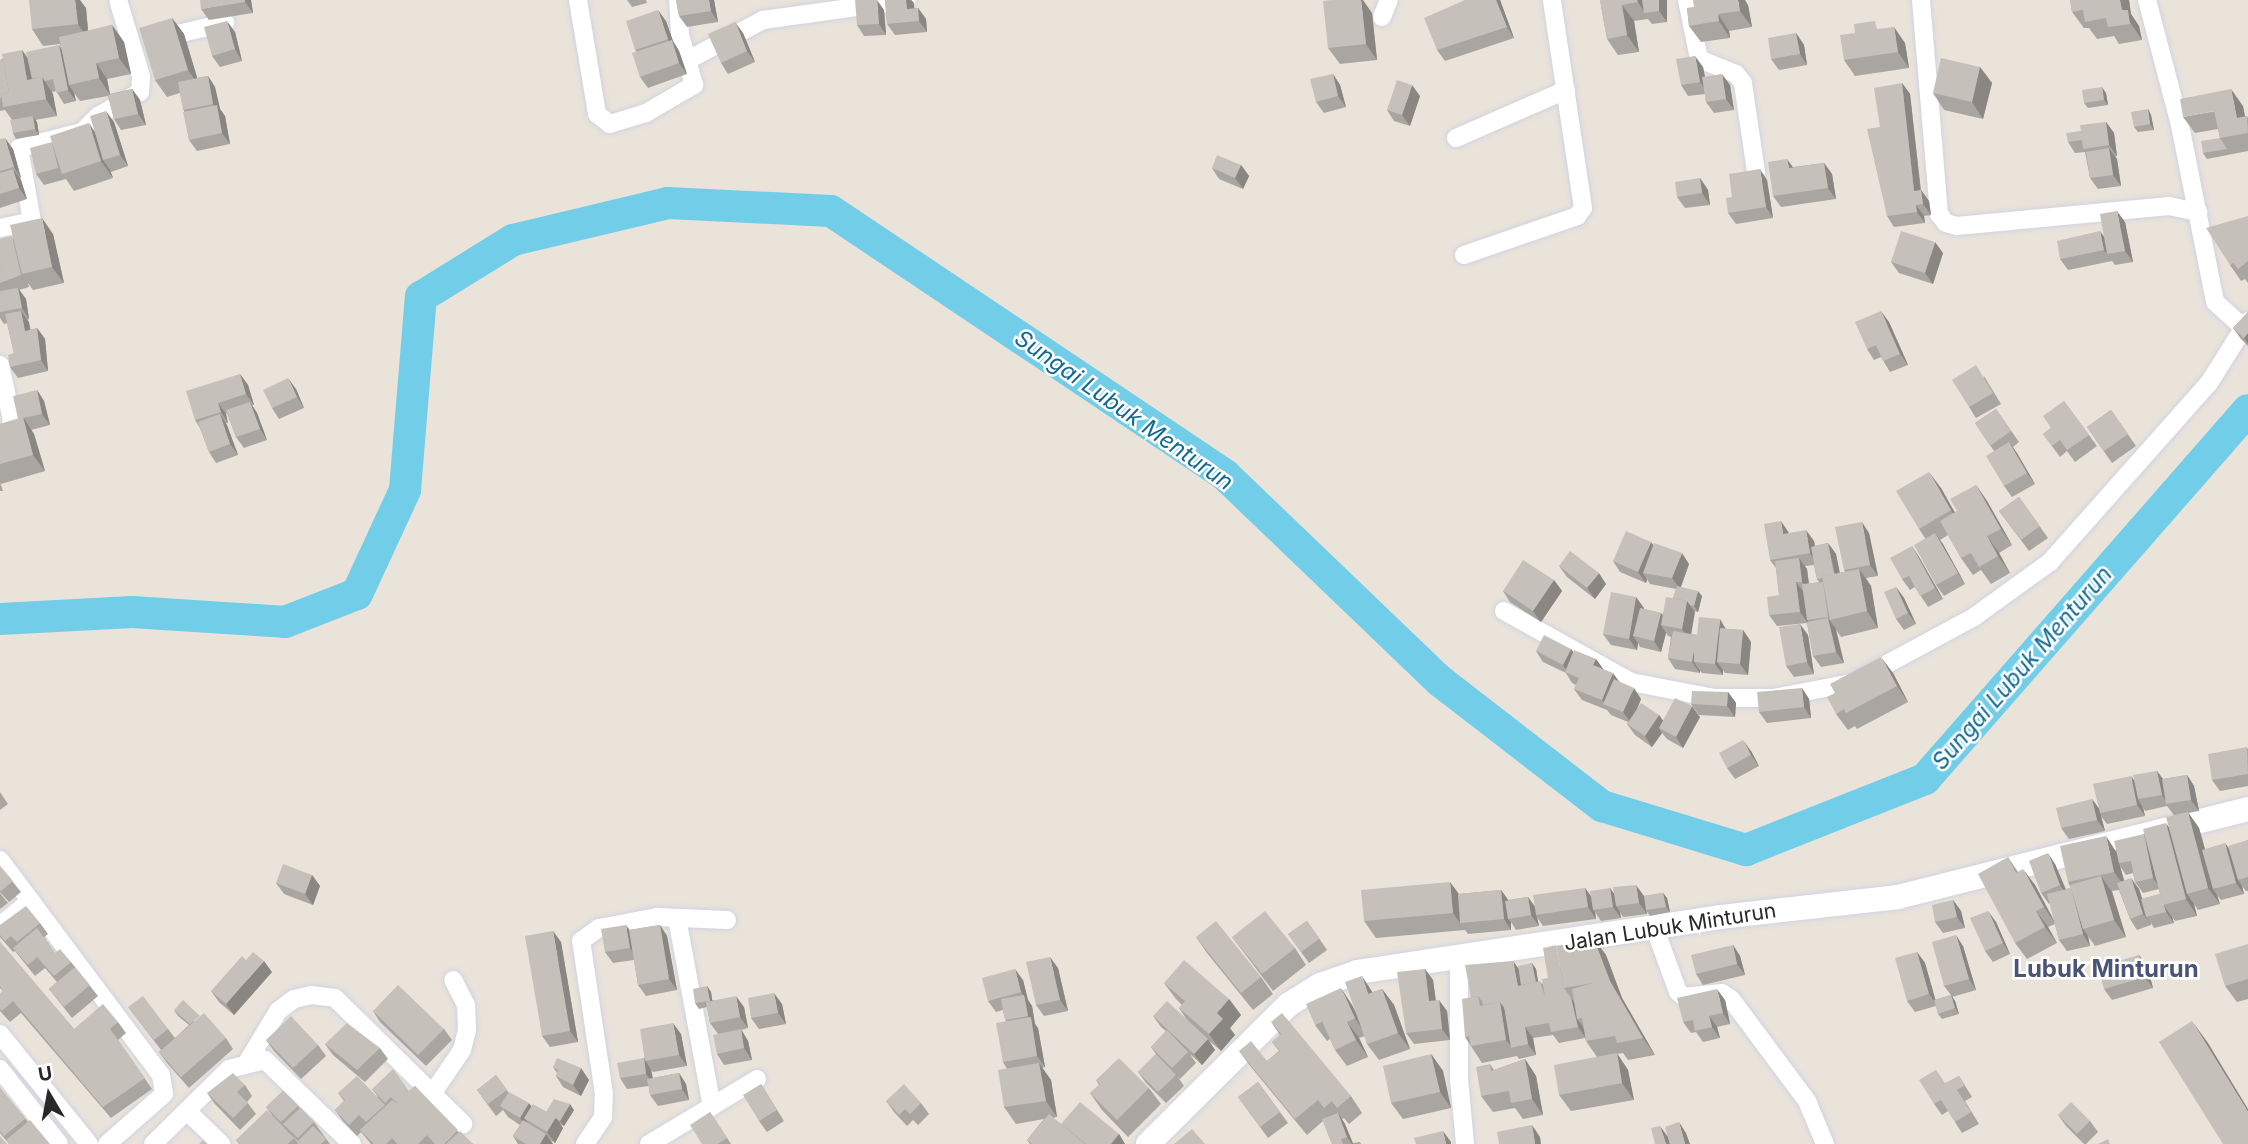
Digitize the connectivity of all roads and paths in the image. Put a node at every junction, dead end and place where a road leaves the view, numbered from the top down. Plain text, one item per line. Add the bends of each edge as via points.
1 (118, 0) edge
2 (578, 0) edge
3 (678, 0) edge
4 (907, 0) edge
5 (1389, 0) edge
6 (1552, 0) edge
7 (1687, 0) edge
8 (1921, 0) edge
9 (2147, 0) edge
10 (1382, 18) dead end
11 (225, 23) edge
12 (132, 45) junction
13 (688, 60) junction
14 (1566, 90) junction
15 (0, 137) edge
16 (1456, 138) dead end
17 (19, 148) junction
18 (1756, 172) edge
19 (2197, 212) junction
20 (0, 228) edge
21 (1464, 255) dead end
22 (2245, 324) edge
23 (0, 365) edge
24 (0, 436) edge
25 (1504, 611) dead end
26 (2248, 809) edge
27 (0, 860) edge
28 (31, 900) junction
29 (677, 918) junction
30 (727, 920) dead end
31 (0, 926) edge
32 (1655, 929) junction
33 (1460, 958) junction
34 (453, 980) dead end
35 (0, 1034) edge
36 (248, 1061) junction
37 (0, 1069) edge
38 (757, 1079) dead end
39 (432, 1094) junction
40 (712, 1107) junction
41 (189, 1113) junction
42 (463, 1124) dead end
43 (59, 1144) edge
44 (89, 1144) edge
45 (107, 1144) edge
46 (153, 1144) edge
47 (221, 1144) edge
48 (352, 1144) edge
49 (585, 1144) edge
50 (649, 1144) edge
51 (1148, 1144) edge
52 (1465, 1144) edge
53 (1825, 1144) edge

1 - 12 street
2 - 13 street via 597,114 603,122 646,113 691,90 695,76
3 - 13 street
4 - 13 street via 763,20
5 - 10 street
6 - 14 street
7 - 18 street via 1699,60 1736,74 1743,83
8 - 19 street via 1939,214 1946,223 1957,226 2148,207
9 - 19 street
11 - 12 street
12 - 17 street via 141,76 140,92 97,116 82,132
14 - 16 street
14 - 21 street via 1583,208 1580,213
15 - 17 street
17 - 20 street via 32,220
19 - 22 street via 2215,302
22 - 25 street via 2209,383 2050,562 1974,617 1852,683 1773,698 1714,698 1631,682
23 - 24 street via 12,420 9,433
26 - 32 street, Jalan Lubuk Minturun via 1898,897
27 - 28 street
28 - 31 street
28 - 45 street via 166,1087 164,1094
29 - 30 street
29 - 40 street
29 - 49 street via 599,928 581,941 604,1094 603,1117
32 - 33 street, Jalan Lubuk Minturun
32 - 53 street via 1678,992 1684,997 1723,993 1731,999 1807,1101
33 - 51 street, Jalan Lubuk Minturun via 1357,972 1320,985 1288,1005
33 - 52 street via 1459,1079
34 - 39 street via 466,1005 467,1030 463,1050
35 - 44 street
36 - 39 street via 278,1011 294,999 323,995 335,998
36 - 41 street via 229,1069
36 - 48 street via 265,1060 279,1071
37 - 43 street
38 - 40 street
39 - 42 street
40 - 50 street
41 - 46 street
41 - 47 street

